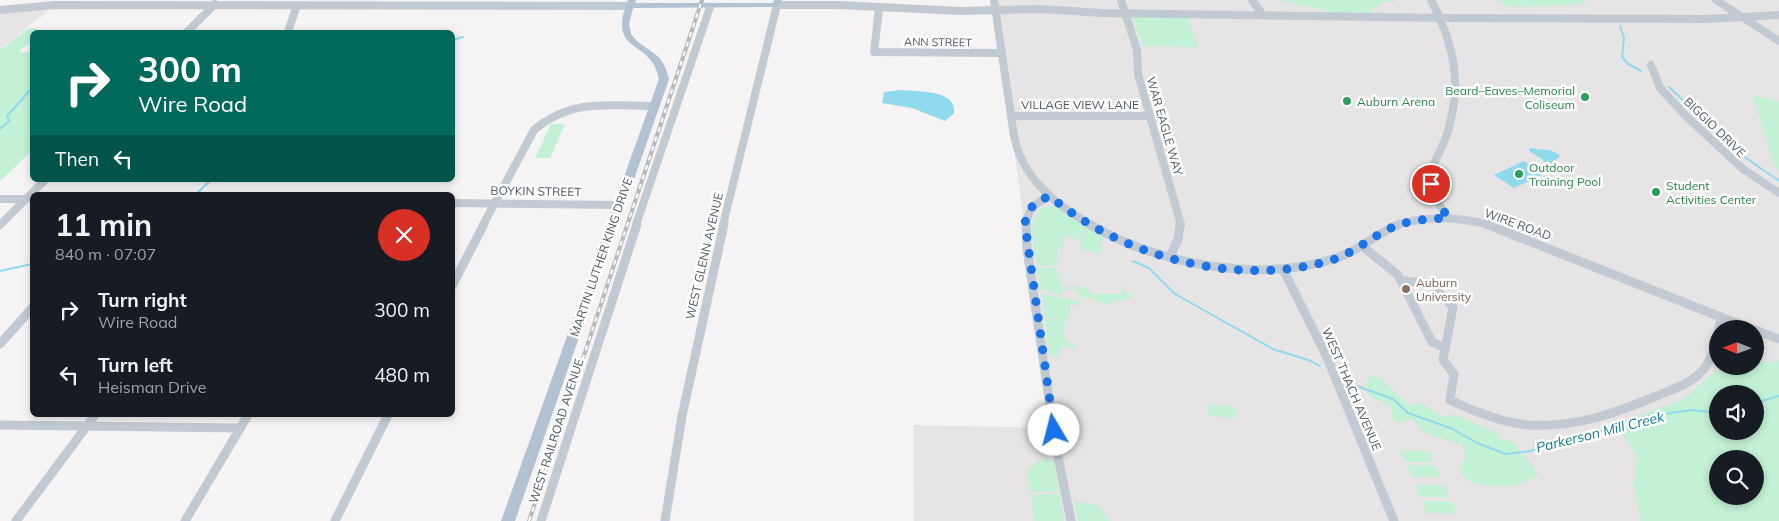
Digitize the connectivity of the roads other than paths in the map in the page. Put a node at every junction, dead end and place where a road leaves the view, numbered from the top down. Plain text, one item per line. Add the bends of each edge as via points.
1 (994, 0) edge
2 (1121, 0) edge
3 (1252, 0) edge
4 (1431, 0) edge
5 (1716, 0) edge
6 (50, 2) edge
7 (270, 2) edge
8 (371, 3) edge
9 (420, 3) edge
10 (631, 3) edge
11 (778, 3) edge
12 (215, 4) junction
13 (297, 5) junction
14 (710, 7) junction
15 (879, 8) junction
16 (0, 10) edge
17 (996, 11) junction
18 (1102, 13) junction
19 (1125, 13) junction
20 (1262, 14) junction
21 (1779, 15) edge
22 (1743, 17) junction
23 (1441, 18) junction
24 (188, 30) edge
25 (290, 30) edge
26 (1779, 41) edge
27 (1002, 53) junction
28 (1651, 65) dead end
29 (654, 106) junction
30 (1011, 116) junction
31 (1150, 116) junction
32 (43, 182) edge
33 (35, 192) edge
34 (1779, 193) edge
35 (1050, 196) junction
36 (0, 199) edge
37 (29, 199) edge
38 (455, 203) edge
39 (494, 203) junction
40 (620, 205) junction
41 (1448, 218) junction
42 (0, 225) edge
43 (1362, 246) junction
44 (1170, 257) junction
45 (1283, 269) junction
46 (455, 280) edge
47 (1402, 282) junction
48 (30, 310) edge
49 (1721, 317) junction
50 (1720, 320) edge
51 (1729, 320) edge
52 (1764, 334) edge
53 (1779, 340) edge
54 (0, 344) edge
55 (1445, 348) junction
56 (1709, 360) edge
57 (93, 417) edge
58 (247, 417) edge
59 (387, 417) edge
60 (0, 425) edge
61 (86, 426) junction
62 (240, 428) junction
63 (16, 521) edge
64 (185, 521) edge
65 (335, 521) edge
66 (508, 521) edge
67 (541, 521) edge
68 (665, 521) edge
69 (1071, 521) edge
70 (1394, 521) edge

1 - 17 street
2 - 18 street via 1114,9
2 - 19 street, WAR EAGLE WAY
3 - 20 street
4 - 23 street
5 - 22 street
6 - 12 street
6 - 16 street
7 - 12 street
7 - 13 street
8 - 9 street
8 - 13 street
9 - 10 street
10 - 14 main road
10 - 29 main road, MARTIN LUTHER KING DRIVE via 625,31 632,41 655,56 663,69 664,78
11 - 14 main road
11 - 15 street
11 - 68 street, WEST GLENN AVENUE via 708,290 683,409
12 - 24 street
13 - 25 street
14 - 67 street, WEST RAILROAD AVENUE
15 - 17 street
15 - 27 street, ANN STREET via 874,52
17 - 18 street via 1009,14
17 - 27 street
18 - 19 street
19 - 20 street
19 - 31 street, WAR EAGLE WAY via 1137,50 1138,74
20 - 23 street
21 - 22 street
22 - 23 street
22 - 26 street
23 - 41 street via 1450,40 1455,102 1445,138 1431,170 1431,184
27 - 30 street
28 - 34 street, BIGGIO DRIVE via 1660,88 1687,117 1742,169
29 - 39 street via 587,106 565,110 547,119 534,130
29 - 40 main road, MARTIN LUTHER KING DRIVE
30 - 31 street, VILLAGE VIEW LANE
30 - 35 street via 1023,164
31 - 44 street, WAR EAGLE WAY via 1181,226
32 - 33 street
35 - 44 street, WIRE ROAD via 1095,228 1124,242
35 - 69 street via 1030,208 1025,224 1056,447
36 - 37 street
37 - 42 street
38 - 39 street, BOYKIN STREET
39 - 40 street, BOYKIN STREET
39 - 46 street
40 - 66 main road, MARTIN LUTHER KING DRIVE
41 - 43 street, WIRE ROAD via 1402,224
41 - 49 street, WIRE ROAD via 1470,220 1499,229
43 - 45 street, WIRE ROAD via 1335,259
43 - 47 street via 1398,274
44 - 45 street, WIRE ROAD via 1231,270
45 - 70 street, WEST THACH AVENUE via 1326,355
47 - 55 street via 1432,342
47 - 55 street via 1430,283 1453,307
48 - 54 street
49 - 50 street
49 - 51 street, WIRE ROAD
52 - 53 street
55 - 56 street via 1443,360 1454,374 1450,400 1490,417 1540,425 1603,417 1691,380
57 - 61 street
58 - 62 street
59 - 65 street
60 - 61 street
61 - 62 street
61 - 63 street
62 - 64 street

